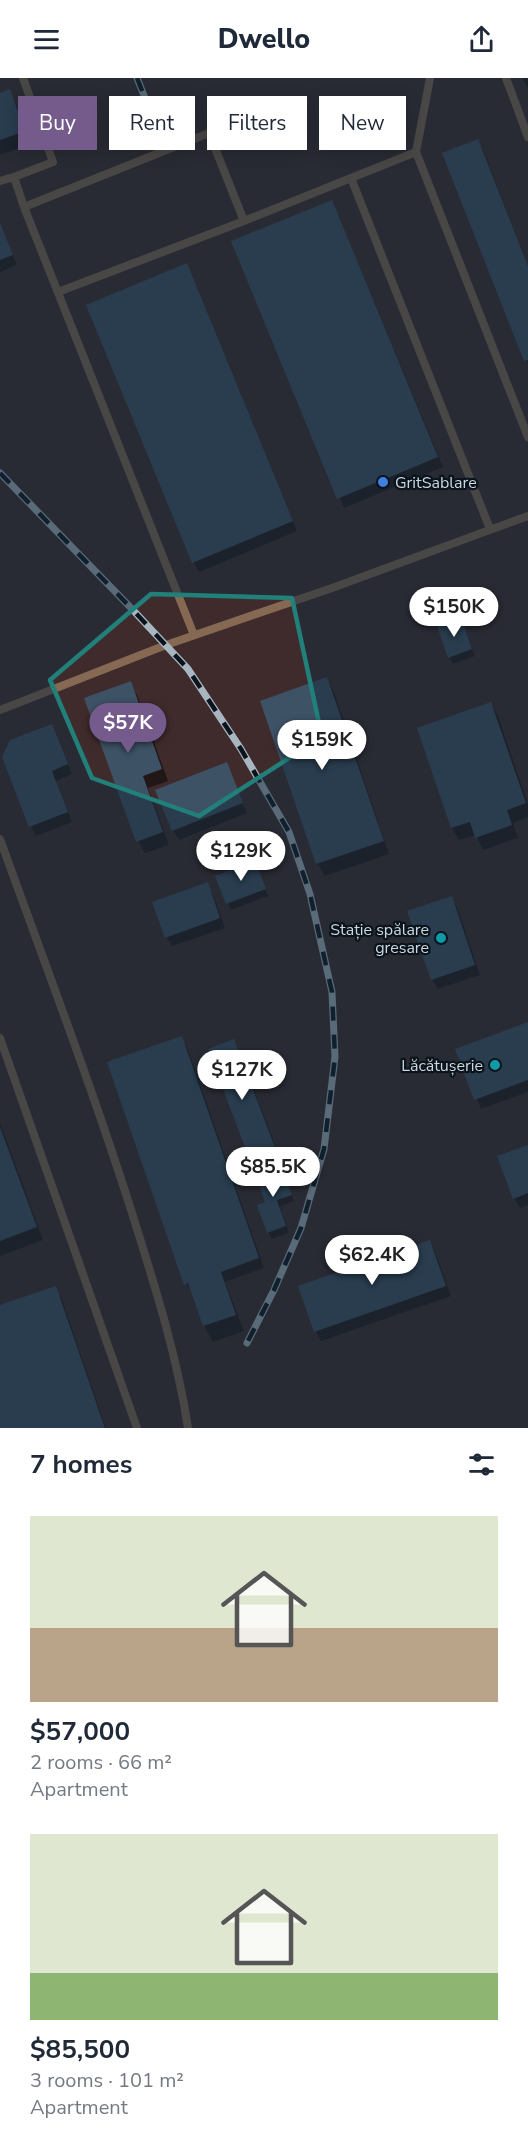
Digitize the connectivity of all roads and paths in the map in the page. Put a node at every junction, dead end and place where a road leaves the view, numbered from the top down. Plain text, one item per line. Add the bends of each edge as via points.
1 (23, 78) edge
2 (430, 78) edge
3 (506, 78) edge
4 (528, 137) edge
5 (416, 152) junction
6 (14, 177) junction
7 (351, 178) junction
8 (0, 181) edge
9 (24, 207) junction
10 (244, 221) junction
11 (58, 292) junction
12 (528, 437) edge
13 (528, 516) edge
14 (490, 529) junction
15 (194, 635) junction
16 (0, 710) edge
17 (0, 839) edge
18 (0, 1038) edge
19 (137, 1428) edge
20 (188, 1428) edge

1 - 6 lane via 53,162
2 - 5 lane
3 - 4 lane
5 - 7 lane
5 - 12 lane
6 - 8 lane
6 - 9 lane
7 - 10 lane
7 - 14 lane
9 - 10 lane via 209,133
9 - 11 lane
10 - 11 lane
11 - 15 lane
13 - 14 lane
14 - 15 lane
15 - 16 lane
17 - 20 lane via 115,1159 153,1281
18 - 19 lane

